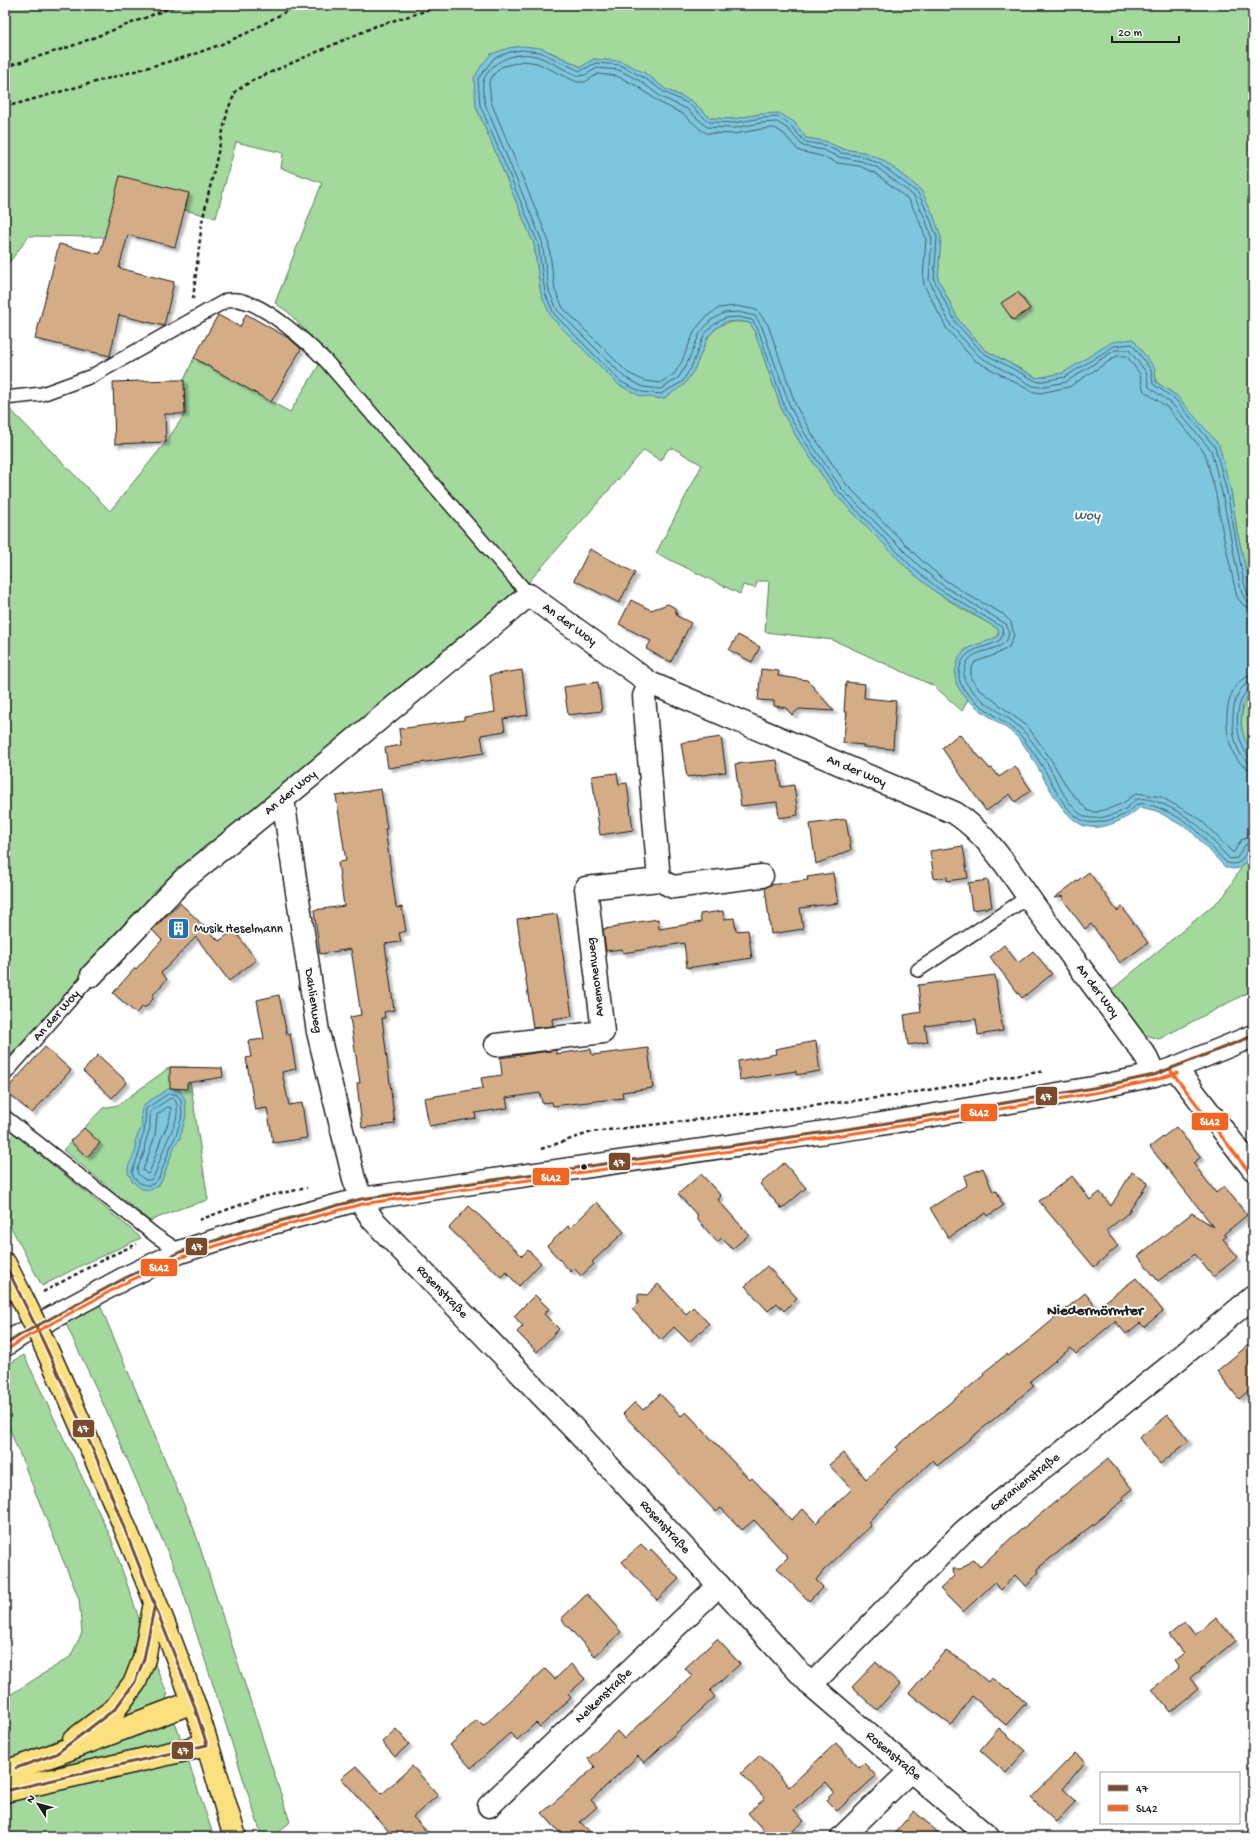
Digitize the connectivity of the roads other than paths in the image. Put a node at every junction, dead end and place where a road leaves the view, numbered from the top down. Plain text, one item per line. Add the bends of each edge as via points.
1 (5, 398) edge
2 (529, 595) junction
3 (650, 683) junction
4 (283, 799) junction
5 (762, 876) dead end
6 (659, 880) junction
7 (1028, 897) junction
8 (918, 970) dead end
9 (92, 975) joint
10 (1253, 1036) edge
11 (496, 1045) dead end
12 (1176, 1068) junction
13 (5, 1074) edge
14 (1154, 1075) junction
15 (5, 1117) edge
16 (1253, 1169) edge
17 (361, 1199) junction
18 (180, 1252) junction
19 (5, 1264) edge
20 (1253, 1297) edge
21 (5, 1345) edge
22 (719, 1585) junction
23 (155, 1603) junction
24 (811, 1685) junction
25 (193, 1702) junction
26 (207, 1745) junction
27 (56, 1754) junction
28 (911, 1770) junction
29 (5, 1772) edge
30 (5, 1791) edge
31 (489, 1806) dead end
32 (235, 1837) edge
33 (842, 1837) edge
34 (988, 1837) edge

1 - 2 lane via 42,394 92,376 227,300 243,301 261,309 306,341 326,361
2 - 3 street, An der Woy
2 - 4 street, An der Woy
3 - 6 street via 644,696
3 - 7 street, An der Woy via 955,813 980,833
4 - 9 street, An der Woy via 183,880
4 - 17 street, Dahlienweg via 318,1032
5 - 6 street, Anemonenweg via 673,887
6 - 11 street, Anemonenweg via 586,888 603,1032
7 - 8 lane
7 - 14 street, An der Woy via 1145,1055
9 - 13 lane, An der Woy
10 - 12 street
12 - 14 street
12 - 16 street
14 - 17 street via 1093,1088 875,1125
15 - 18 lane
17 - 18 street via 254,1228
17 - 22 street, Rosenstraße via 373,1220 577,1432
18 - 21 street via 125,1278
19 - 23 main road, bridge via 95,1454
20 - 24 street, Geranienstraße via 964,1531
22 - 24 street, Rosenstraße
22 - 31 street, Nelkenstraße
23 - 25 main road
23 - 27 main road via 144,1659 134,1682 114,1709
24 - 28 street, Rosenstraße
25 - 26 main road
25 - 27 main road
26 - 30 main road
26 - 32 main road
27 - 29 main road
28 - 33 street
28 - 34 street, Rosenstraße

